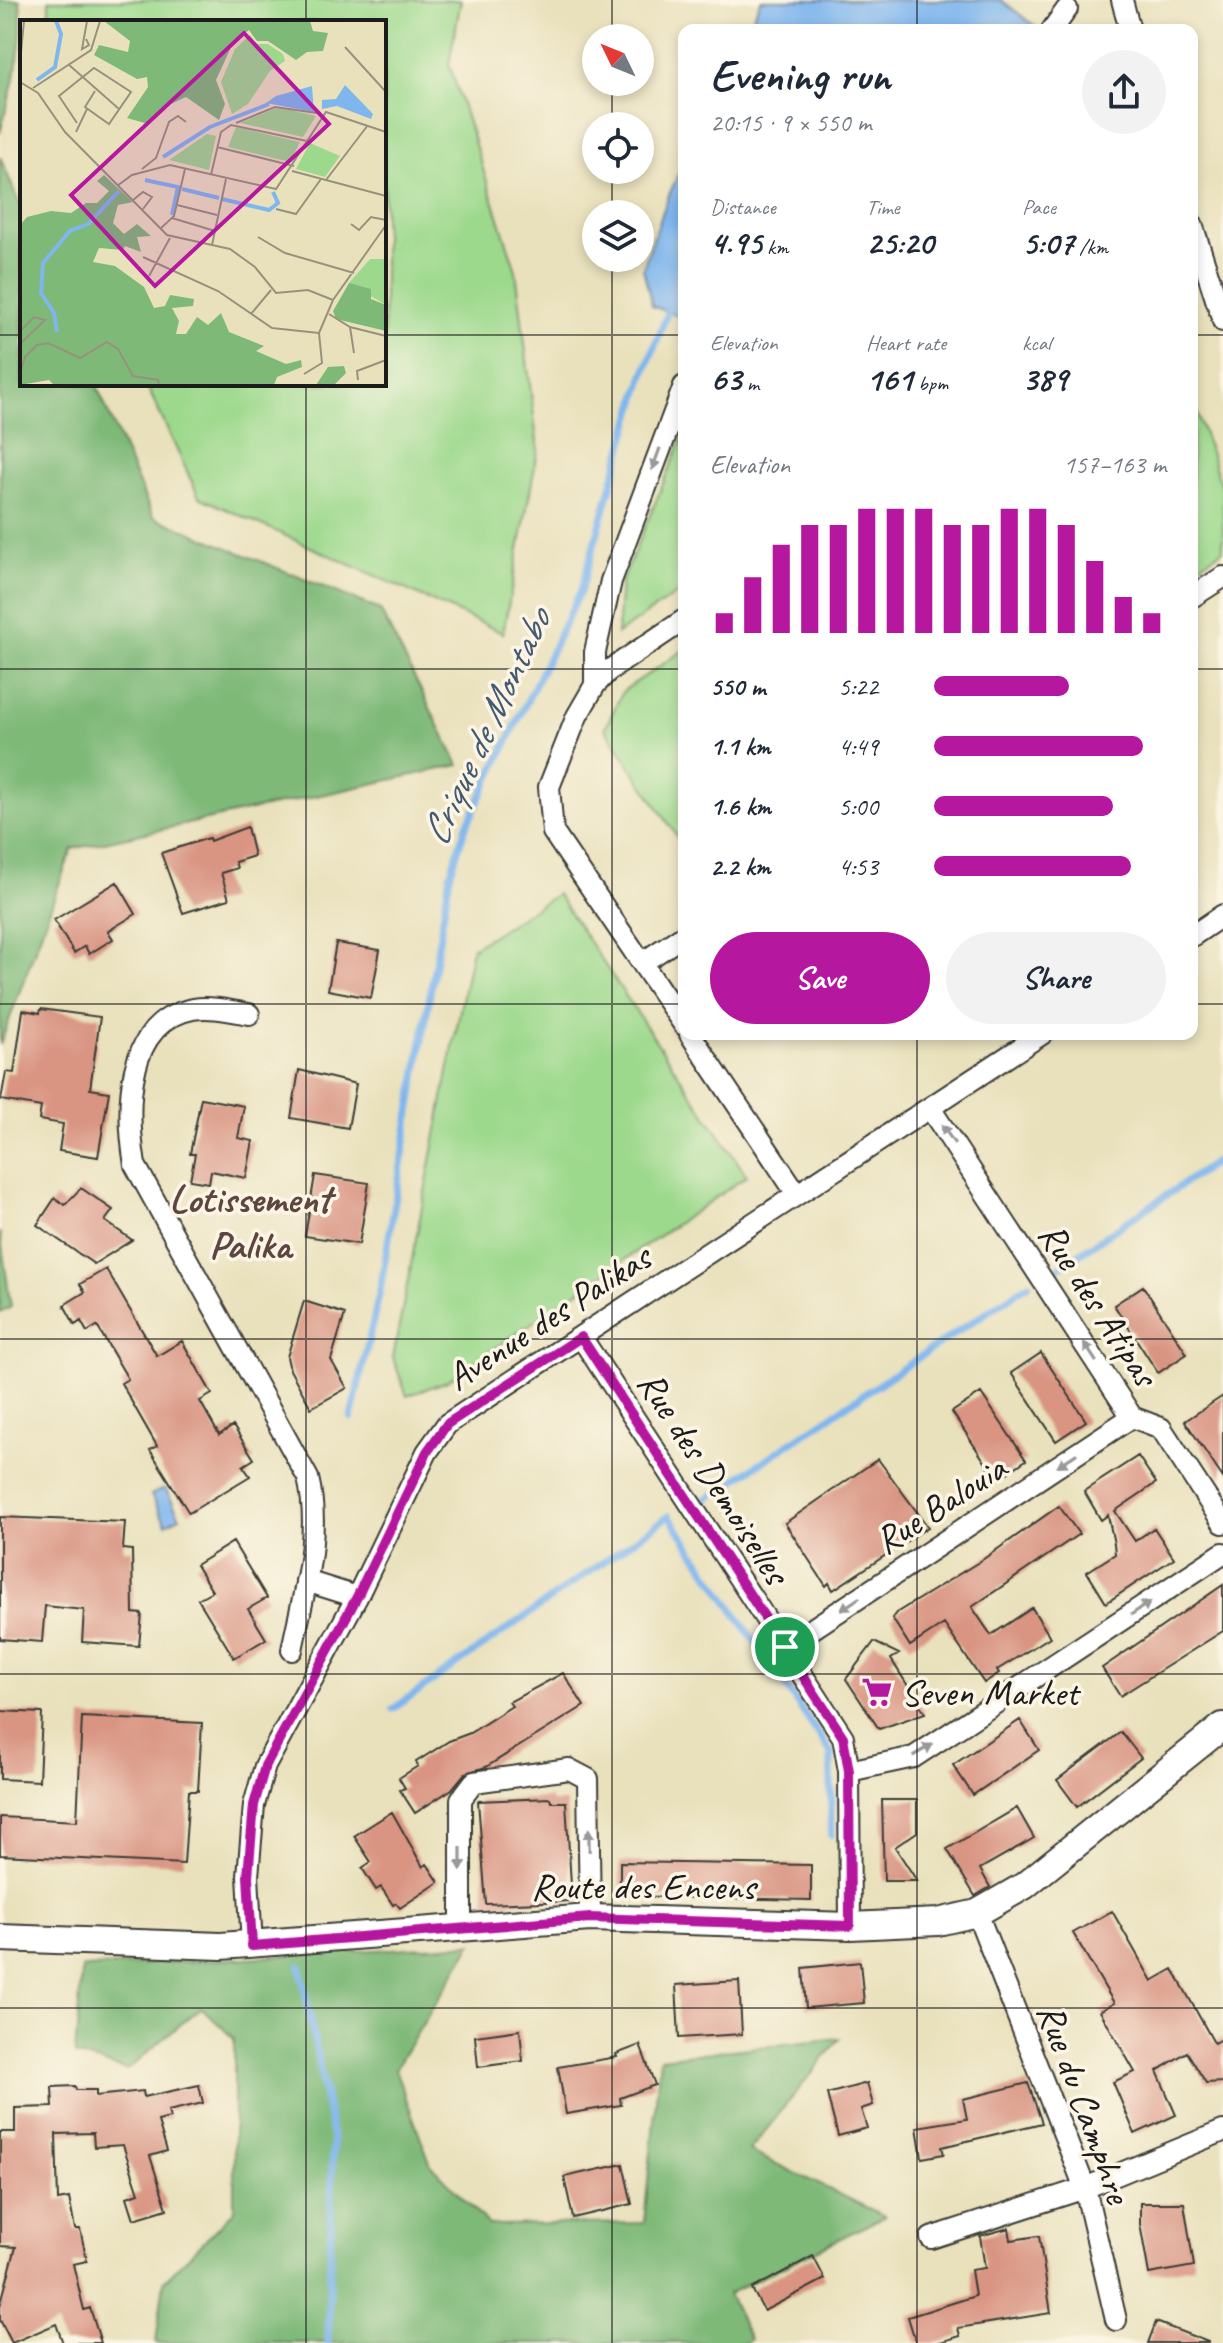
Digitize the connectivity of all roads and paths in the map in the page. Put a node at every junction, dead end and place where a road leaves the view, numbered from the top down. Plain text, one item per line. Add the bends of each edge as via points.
1 (1122, 0) edge
2 (1067, 9) dead end
3 (1056, 24) edge
4 (1128, 24) edge
5 (1200, 277) edge
6 (1223, 321) edge
7 (678, 402) edge
8 (1223, 577) edge
9 (1198, 593) edge
10 (678, 624) edge
11 (595, 685) junction
12 (1223, 915) edge
13 (1198, 932) edge
14 (678, 939) edge
15 (642, 963) junction
16 (249, 1014) dead end
17 (678, 1016) edge
18 (694, 1040) edge
19 (1033, 1040) edge
20 (930, 1108) junction
21 (797, 1194) junction
22 (581, 1337) junction
23 (1132, 1417) junction
24 (1223, 1523) edge
25 (1223, 1553) edge
26 (306, 1581) junction
27 (357, 1597) junction
28 (785, 1647) junction
29 (292, 1650) dead end
30 (1223, 1726) edge
31 (849, 1771) junction
32 (977, 1913) junction
33 (590, 1918) junction
34 (850, 1926) junction
35 (461, 1928) junction
36 (0, 1938) edge
37 (252, 1946) junction
38 (1223, 2131) edge
39 (1085, 2188) junction
40 (931, 2238) dead end
41 (1116, 2320) dead end

1 - 4 street
2 - 3 street
5 - 6 street
7 -> 11 street via 611,581 595,652
8 - 9 street
10 - 11 street
11 - 15 street via 549,787 553,832
12 - 13 street
14 - 15 street
15 - 17 street
16 - 26 street via 195,1009 151,1031 137,1055 131,1141 141,1177 308,1478 313,1531
18 - 21 street
19 - 20 street, Avenue des Palikas
20 - 21 street, Avenue des Palikas
23 -> 20 street, Rue des Atipas
21 - 22 street, Avenue des Palikas
22 - 27 street, Avenue des Palikas via 447,1424 427,1452
22 - 28 street, Rue des Demoiselles
23 - 24 street, Rue des Atipas via 1161,1428
23 -> 28 street, Rue Balouia
31 -> 25 street via 914,1757
26 - 27 street
26 - 29 street
27 - 37 street, Avenue des Palikas via 265,1766 254,1805 248,1876
28 - 31 street, Rue des Demoiselles via 843,1737
30 - 32 street, Route des Encens via 1024,1886
31 - 34 street, Rue des Demoiselles
32 - 34 street, Route des Encens via 938,1922
32 - 39 street, Rue du Camphre
33 - 34 street, Route des Encens
33 - 35 street, Route des Encens
33 -> 35 street via 588,1779 569,1769 474,1782 461,1799
35 - 37 street, Route des Encens
36 - 37 street, Route des Encens
38 - 39 street
39 - 40 street
39 - 41 street, Rue du Camphre

